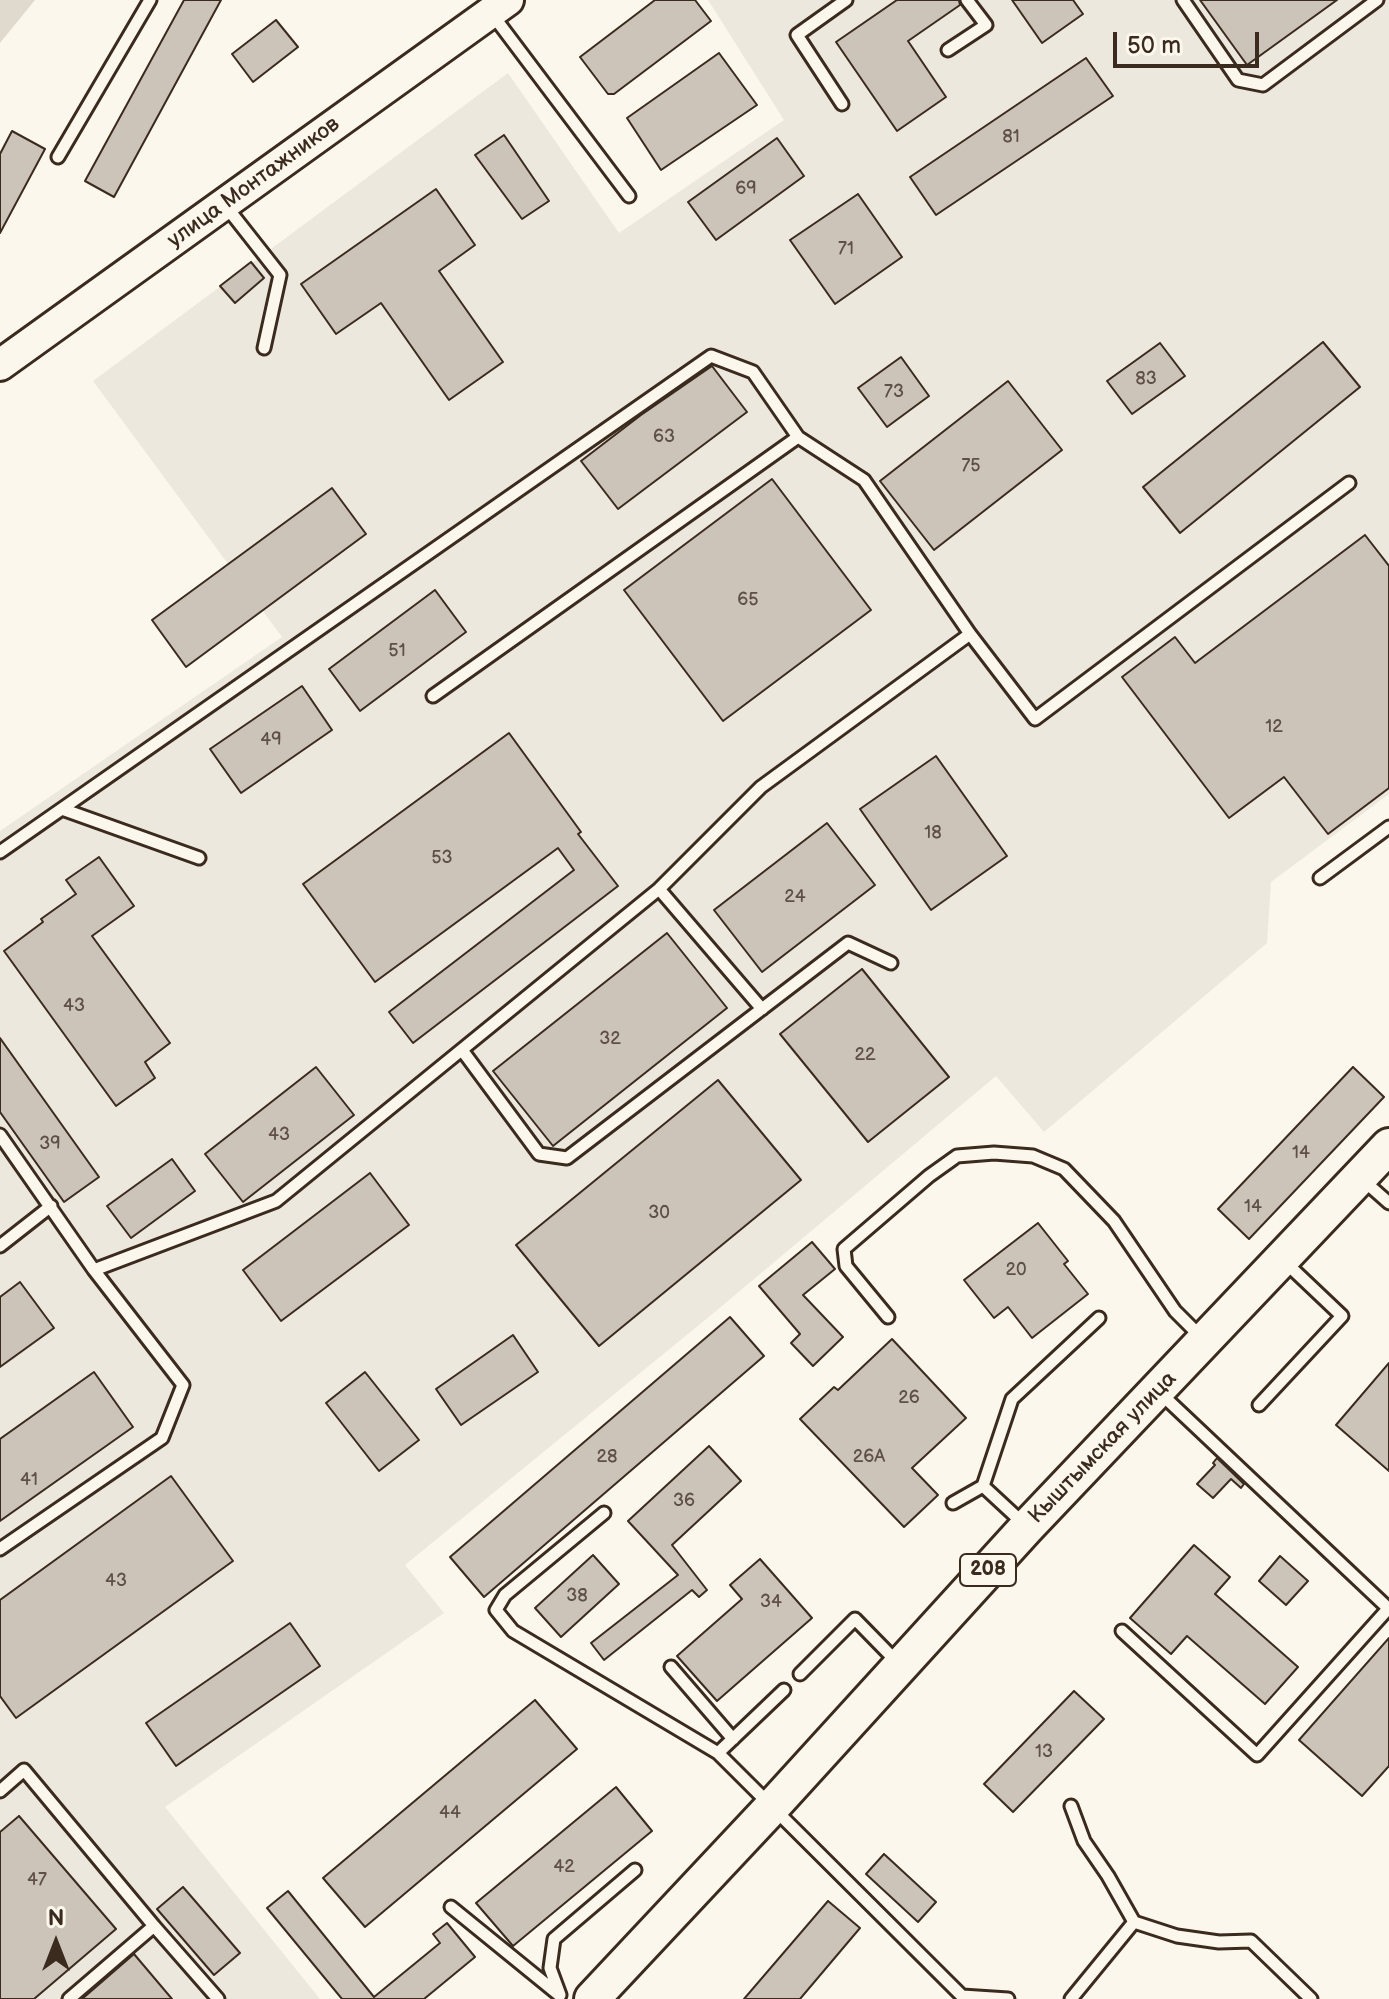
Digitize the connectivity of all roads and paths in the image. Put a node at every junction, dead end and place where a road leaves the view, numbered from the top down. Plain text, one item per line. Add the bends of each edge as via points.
1 (150, 0) edge
2 (846, 0) edge
3 (967, 0) edge
4 (1183, 0) edge
5 (1377, 0) edge
6 (500, 7) edge
7 (948, 50) dead end
8 (842, 104) dead end
9 (58, 157) dead end
10 (629, 196) dead end
11 (225, 205) junction
12 (264, 348) dead end
13 (0, 365) edge
14 (798, 437) junction
15 (1349, 483) dead end
16 (970, 634) junction
17 (433, 696) dead end
18 (62, 809) junction
19 (1389, 827) edge
20 (0, 852) edge
21 (199, 858) dead end
22 (1320, 878) dead end
23 (659, 889) junction
24 (891, 963) dead end
25 (762, 1009) junction
26 (462, 1050) junction
27 (0, 1135) edge
28 (1389, 1146) edge
29 (1360, 1177) junction
30 (1389, 1203) edge
31 (51, 1206) junction
32 (0, 1246) edge
33 (1283, 1259) junction
34 (94, 1270) junction
35 (888, 1317) dead end
36 (1099, 1318) dead end
37 (1205, 1341) junction
38 (1158, 1391) junction
39 (1259, 1405) dead end
40 (983, 1486) junction
41 (953, 1503) dead end
42 (604, 1513) dead end
43 (1027, 1527) junction
44 (0, 1549) edge
45 (1388, 1610) edge
46 (1122, 1631) dead end
47 (901, 1666) junction
48 (671, 1667) dead end
49 (800, 1674) dead end
50 (784, 1690) dead end
51 (733, 1739) junction
52 (718, 1753) junction
53 (0, 1791) edge
54 (1071, 1806) dead end
55 (772, 1807) junction
56 (635, 1870) dead end
57 (451, 1907) dead end
58 (1134, 1922) junction
59 (154, 1926) junction
60 (572, 1998) edge
61 (69, 1999) edge
62 (218, 1999) edge
63 (1008, 1999) edge
64 (1071, 1999) edge
65 (1311, 1999) edge

1 - 9 lane
2 - 8 lane via 797,35
3 - 7 lane via 986,25
4 - 5 lane via 1238,80 1263,85
6 - 10 lane
6 - 11 street, улица Монтажников
11 - 12 lane via 280,275
11 - 13 street, улица Монтажников
14 - 16 lane via 864,480
14 - 17 lane
14 - 18 lane via 753,372 711,356
15 - 16 lane via 1035,719
16 - 23 lane via 761,787
18 - 20 lane
18 - 21 lane
19 - 22 lane
23 - 25 lane
23 - 26 lane
24 - 25 lane via 848,943
25 - 26 lane via 567,1158 539,1154
26 - 34 lane via 276,1201
27 - 31 lane
28 - 29 main road, Кыштымская улица / 208
29 - 30 lane
29 - 33 main road, Кыштымская улица / 208
31 - 32 lane
31 - 34 lane
33 - 37 main road, Кыштымская улица / 208
33 - 39 lane via 1342,1316
34 - 44 lane via 183,1385 162,1438
35 - 37 lane via 846,1266 844,1249 957,1156 994,1153 1033,1156 1064,1169 1114,1221 1175,1311
36 - 40 lane via 1012,1399
37 - 38 main road, Кыштымская улица / 208
38 - 43 main road, Кыштымская улица / 208
38 - 45 lane
40 - 41 lane
40 - 43 lane
42 - 52 lane via 505,1595 496,1610 513,1631
43 - 47 main road, Кыштымская улица / 208
45 - 46 lane via 1257,1755
47 - 49 lane via 855,1619
47 - 55 main road, Кыштымская улица / 208
48 - 51 lane
50 - 51 lane
51 - 52 lane
52 - 55 lane
53 - 59 lane via 24,1770
54 - 58 lane via 1084,1841
55 - 60 main road, Кыштымская улица / 208
55 - 63 lane via 962,1996
56 - 60 lane via 554,1939 550,1968
57 - 60 lane
58 - 64 lane
58 - 65 lane via 1177,1936 1251,1941
59 - 61 lane
59 - 62 lane

